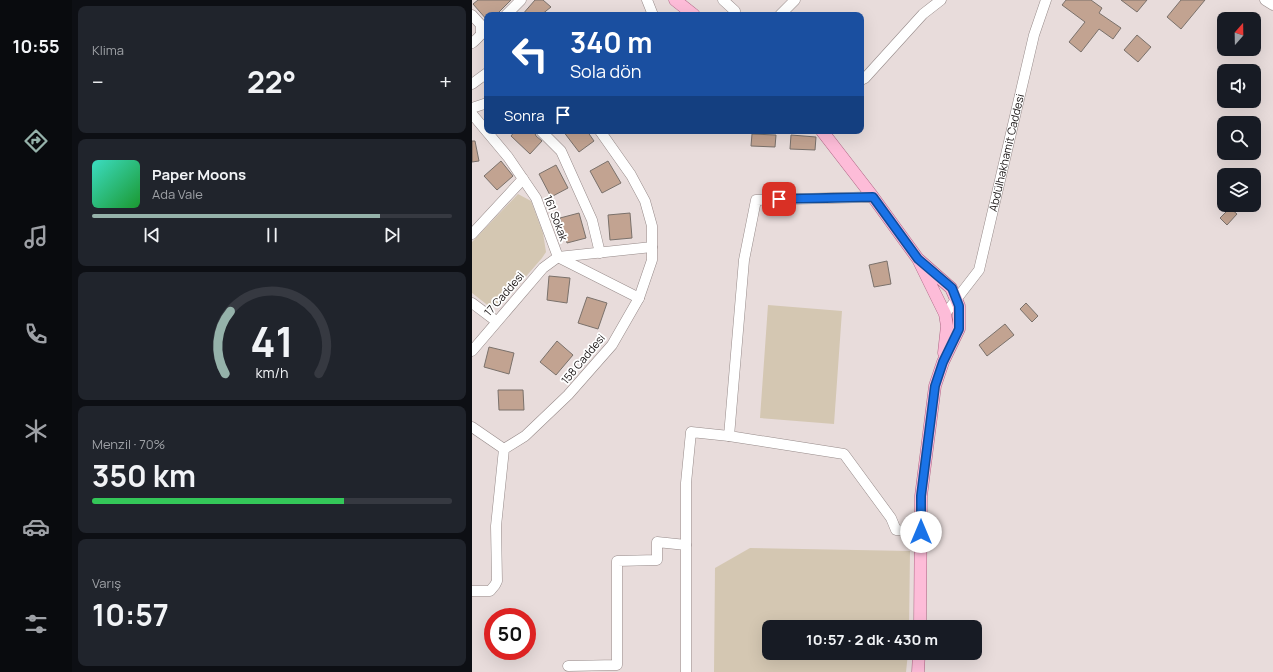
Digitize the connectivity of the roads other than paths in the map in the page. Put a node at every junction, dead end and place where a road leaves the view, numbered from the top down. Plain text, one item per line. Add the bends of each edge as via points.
1 (520, 0) edge
2 (647, 0) edge
3 (674, 0) edge
4 (723, 0) edge
5 (795, 0) edge
6 (941, 0) edge
7 (1046, 0) edge
8 (1265, 0) edge
9 (1273, 5) edge
10 (509, 12) edge
11 (652, 12) edge
12 (690, 12) edge
13 (735, 12) edge
14 (783, 12) edge
15 (472, 15) edge
16 (484, 31) edge
17 (472, 43) edge
18 (484, 75) edge
19 (864, 78) edge
20 (472, 84) edge
21 (484, 104) edge
22 (472, 108) edge
23 (472, 114) edge
24 (484, 128) edge
25 (489, 134) edge
26 (544, 134) edge
27 (602, 134) edge
28 (824, 134) edge
29 (523, 179) junction
30 (873, 197) junction
31 (472, 234) edge
32 (652, 247) junction
33 (600, 253) junction
34 (558, 257) junction
35 (918, 259) junction
36 (639, 298) junction
37 (957, 300) junction
38 (472, 303) edge
39 (946, 320) junction
40 (496, 321) junction
41 (959, 329) junction
42 (472, 351) edge
43 (943, 362) junction
44 (472, 428) edge
45 (729, 436) junction
46 (504, 449) junction
47 (921, 532) junction
48 (686, 545) junction
49 (472, 591) edge
50 (920, 620) edge
51 (919, 660) edge
52 (568, 666) dead end
53 (686, 672) edge
54 (918, 672) edge

1 - 10 street
2 - 11 street
3 - 12 main road
4 - 13 street
5 - 14 street
6 - 19 street via 923,14
7 - 37 street, Abdülhakhamit Caddesi via 1034,35 979,270
8 - 9 street
15 - 16 street
16 - 17 street
18 - 20 street
21 - 22 street
23 - 24 street, 161 Sokak
25 - 29 street, 161 Sokak
26 - 33 street via 561,151 592,220
27 - 32 street, 158 Caddesi via 631,175 645,201 652,226
28 - 30 main road
29 - 31 street
29 - 34 street, 161 Sokak via 536,198
30 - 35 main road
30 - 45 street via 756,200 744,260
32 - 33 street, 161 Sokak
32 - 36 street, 158 Caddesi via 652,260
33 - 34 street, 161 Sokak
34 - 36 street
34 - 40 street, 17 Caddesi via 543,268
35 - 37 main road via 952,288
35 - 39 main road
36 - 46 street, 158 Caddesi via 612,345 568,395 525,436
37 - 39 street, Abdülhakhamit Caddesi
37 - 41 main road
38 - 40 street
39 - 41 street
39 - 43 main road
40 - 42 street, 17 Caddesi
41 - 43 main road
43 - 47 main road via 935,386 921,496
44 - 46 street
45 - 47 street via 844,454 891,518 896,530
45 - 48 street via 691,432 686,483
46 - 49 street via 496,526 498,577 496,585 490,591
47 - 50 main road
48 - 52 street via 657,542 657,560 617,561 617,665
48 - 53 street
51 - 54 main road

